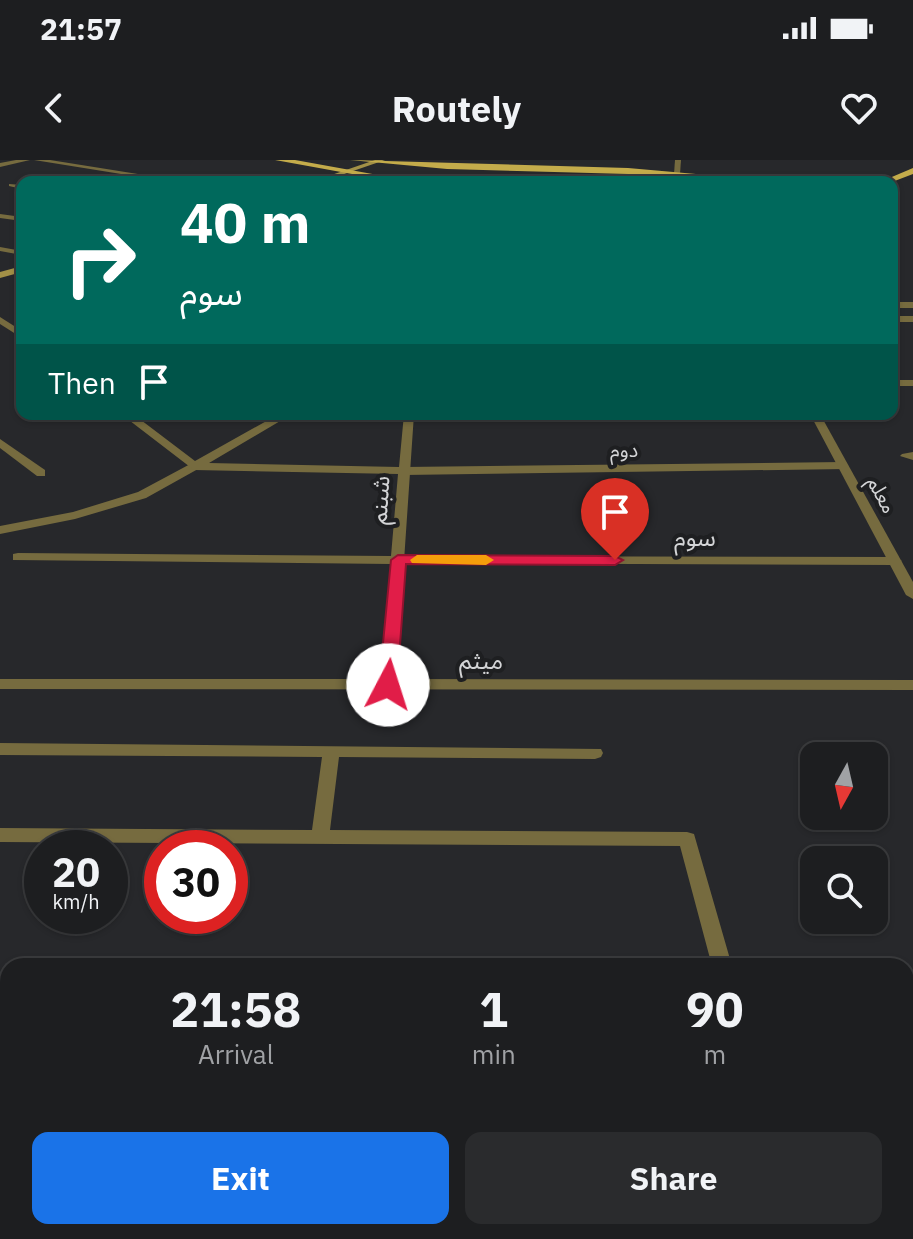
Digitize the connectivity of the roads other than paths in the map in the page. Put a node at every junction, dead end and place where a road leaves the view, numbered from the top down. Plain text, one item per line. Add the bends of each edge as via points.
1 (27, 160) edge
2 (37, 160) edge
3 (279, 160) edge
4 (354, 160) edge
5 (382, 160) edge
6 (678, 160) edge
7 (372, 163) junction
8 (0, 165) edge
9 (346, 172) junction
10 (677, 174) junction
11 (145, 176) edge
12 (334, 176) edge
13 (390, 176) dead end
14 (704, 176) edge
15 (11, 185) dead end
16 (16, 186) edge
17 (134, 420) edge
18 (276, 420) edge
19 (408, 420) edge
20 (818, 420) edge
21 (0, 442) edge
22 (194, 466) junction
23 (843, 466) junction
24 (404, 471) junction
25 (41, 473) dead end
26 (0, 530) edge
27 (18, 557) dead end
28 (398, 560) junction
29 (895, 561) junction
30 (913, 595) edge
31 (0, 684) edge
32 (388, 685) junction
33 (913, 685) edge
34 (0, 749) edge
35 (331, 751) junction
36 (595, 753) dead end
37 (0, 835) edge
38 (320, 837) junction
39 (720, 958) edge

1 - 8 street
2 - 11 street
3 - 9 main road
4 - 7 main road
5 - 7 main road
6 - 10 street
7 - 9 main road
7 - 10 main road
9 - 12 main road
9 - 13 main road
10 - 14 main road
15 - 16 street
17 - 22 street
18 - 22 street
19 - 24 street, شبنم
20 - 23 street, معلم
21 - 25 street
22 - 24 street, دوم
22 - 26 street via 142,495
23 - 24 street, دوم
23 - 29 street, معلم
24 - 28 street, شبنم
27 - 28 street, سوم
28 - 29 street, سوم
28 - 32 street, شبنم
29 - 30 street, معلم
31 - 32 street, میثم
32 - 33 street, میثم
34 - 35 street
35 - 36 street
35 - 38 street
37 - 38 street
38 - 39 street via 687,839

